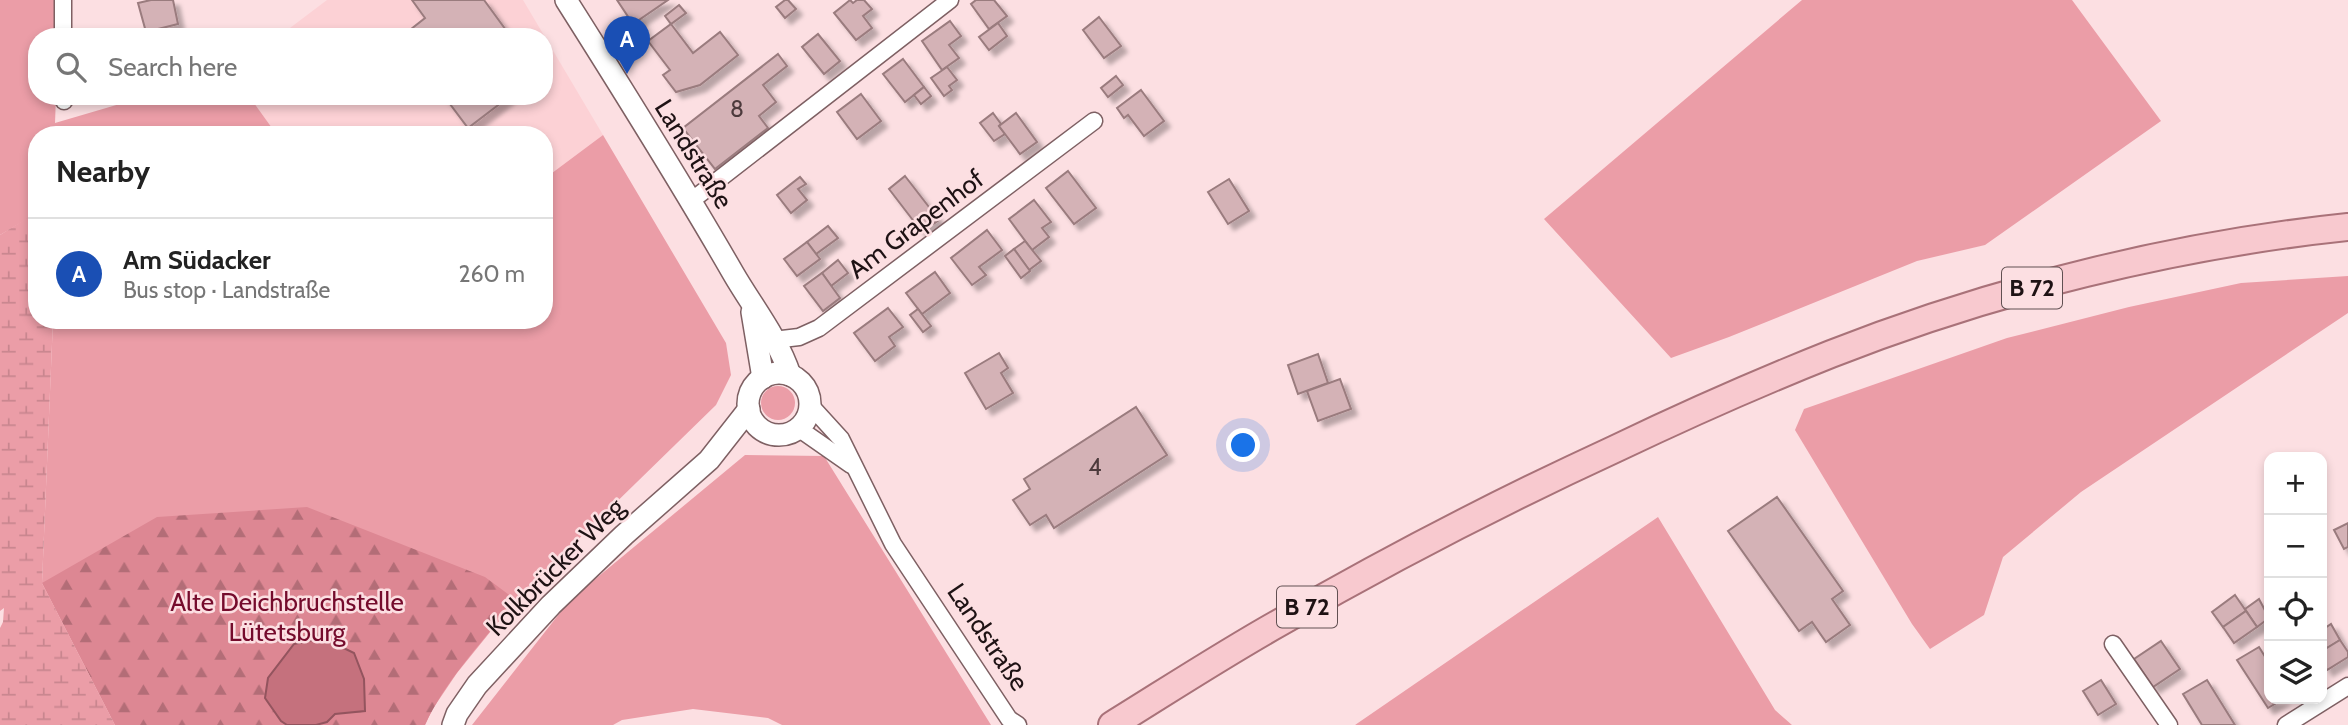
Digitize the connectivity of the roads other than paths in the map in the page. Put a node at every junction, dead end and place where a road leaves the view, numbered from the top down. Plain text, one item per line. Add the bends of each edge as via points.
1 (63, 0) edge
2 (950, 0) edge
3 (572, 3) edge
4 (63, 28) edge
5 (1094, 121) dead end
6 (691, 201) junction
7 (2348, 227) edge
8 (765, 341) junction
9 (790, 375) junction
10 (763, 378) junction
11 (810, 405) junction
12 (749, 409) junction
13 (798, 428) junction
14 (762, 430) junction
15 (709, 460) junction
16 (853, 467) junction
17 (2113, 644) dead end
18 (2348, 686) edge
19 (2327, 698) edge
20 (2316, 704) edge
21 (453, 725) edge
22 (1018, 725) edge
23 (1112, 725) edge
24 (2169, 725) edge
25 (2286, 725) edge

1 - 4 street
2 - 6 street
3 - 6 street, Landstraße
5 - 8 street, Am Grapenhof via 819,328 799,337
6 - 8 street, Landstraße via 750,303
7 - 23 main road, B 72 via 2240,241 2081,274 1833,353 1508,499 1277,624
8 - 9 street, Landstraße via 785,360
8 - 10 street, Landstraße
9 - 10 street
9 - 11 street via 805,386
10 - 12 street via 751,391
11 - 13 street
11 - 16 street, Landstraße via 841,439
12 - 14 street
12 - 15 street, Kolkbrücker Weg
13 - 14 street via 780,435
13 - 16 street, Landstraße
14 - 15 street, Kolkbrücker Weg
15 - 21 street, Kolkbrücker Weg via 551,605 477,685
16 - 22 street, Landstraße via 892,544 1009,719
17 - 24 street
18 - 19 street
20 - 25 street

